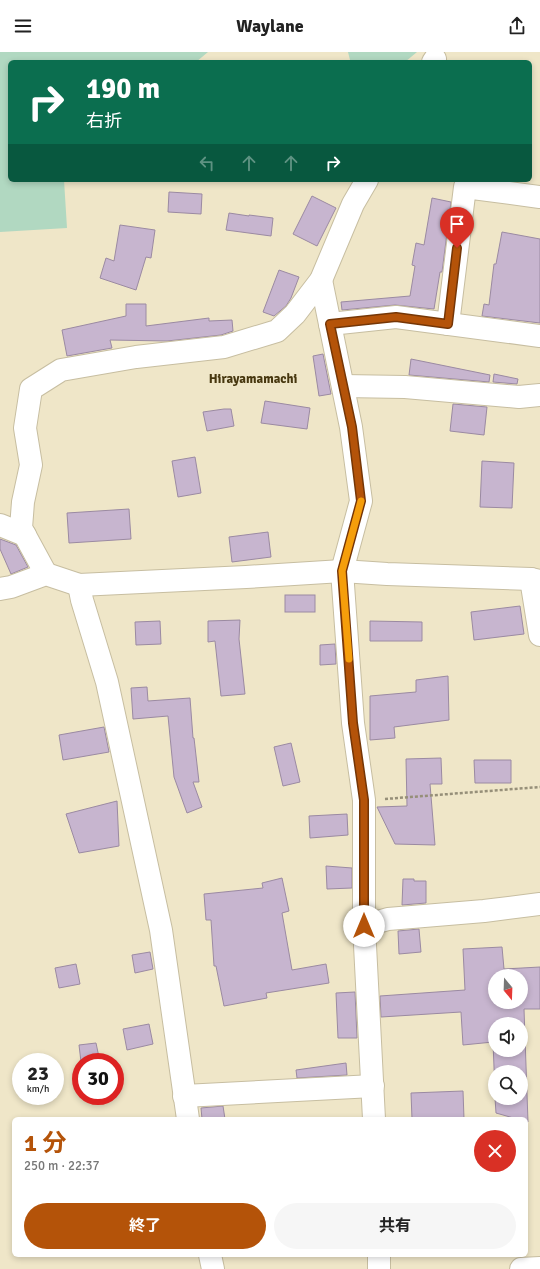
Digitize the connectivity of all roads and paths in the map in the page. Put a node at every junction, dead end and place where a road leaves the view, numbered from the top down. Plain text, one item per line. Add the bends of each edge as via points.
1 (366, 182) edge
2 (540, 197) edge
3 (321, 280) junction
4 (330, 324) junction
5 (448, 324) junction
6 (540, 336) edge
7 (343, 386) junction
8 (540, 395) edge
9 (0, 525) edge
10 (25, 535) junction
11 (342, 571) junction
12 (46, 574) junction
13 (535, 580) edge
14 (79, 584) junction
15 (0, 589) edge
16 (540, 635) edge
17 (540, 788) edge
18 (364, 800) junction
19 (540, 904) edge
20 (364, 926) junction
21 (373, 1086) junction
22 (184, 1096) junction
23 (188, 1117) edge
24 (374, 1117) edge
25 (210, 1257) edge
26 (379, 1257) edge
27 (540, 1268) edge
28 (213, 1269) edge
29 (379, 1269) edge
30 (521, 1269) edge

1 - 3 street via 353,204
2 - 5 street via 465,187
3 - 4 street
3 - 10 street via 295,314 277,331 224,347 136,357 61,370 31,389 25,428 31,465 20,528
4 - 5 street via 396,317
4 - 7 street
5 - 6 street
7 - 8 street via 405,387 519,397
7 - 11 street via 352,427 361,501
9 - 10 street
10 - 12 street
11 - 13 street
11 - 14 street
11 - 18 street via 353,723
12 - 14 street
12 - 15 street
13 - 16 street
14 - 22 street via 107,682 161,930
17 - 18 path
18 - 20 street
19 - 20 street via 388,919
20 - 21 street
21 - 22 street
21 - 24 street
22 - 23 street
25 - 28 street
26 - 29 street
27 - 30 street

